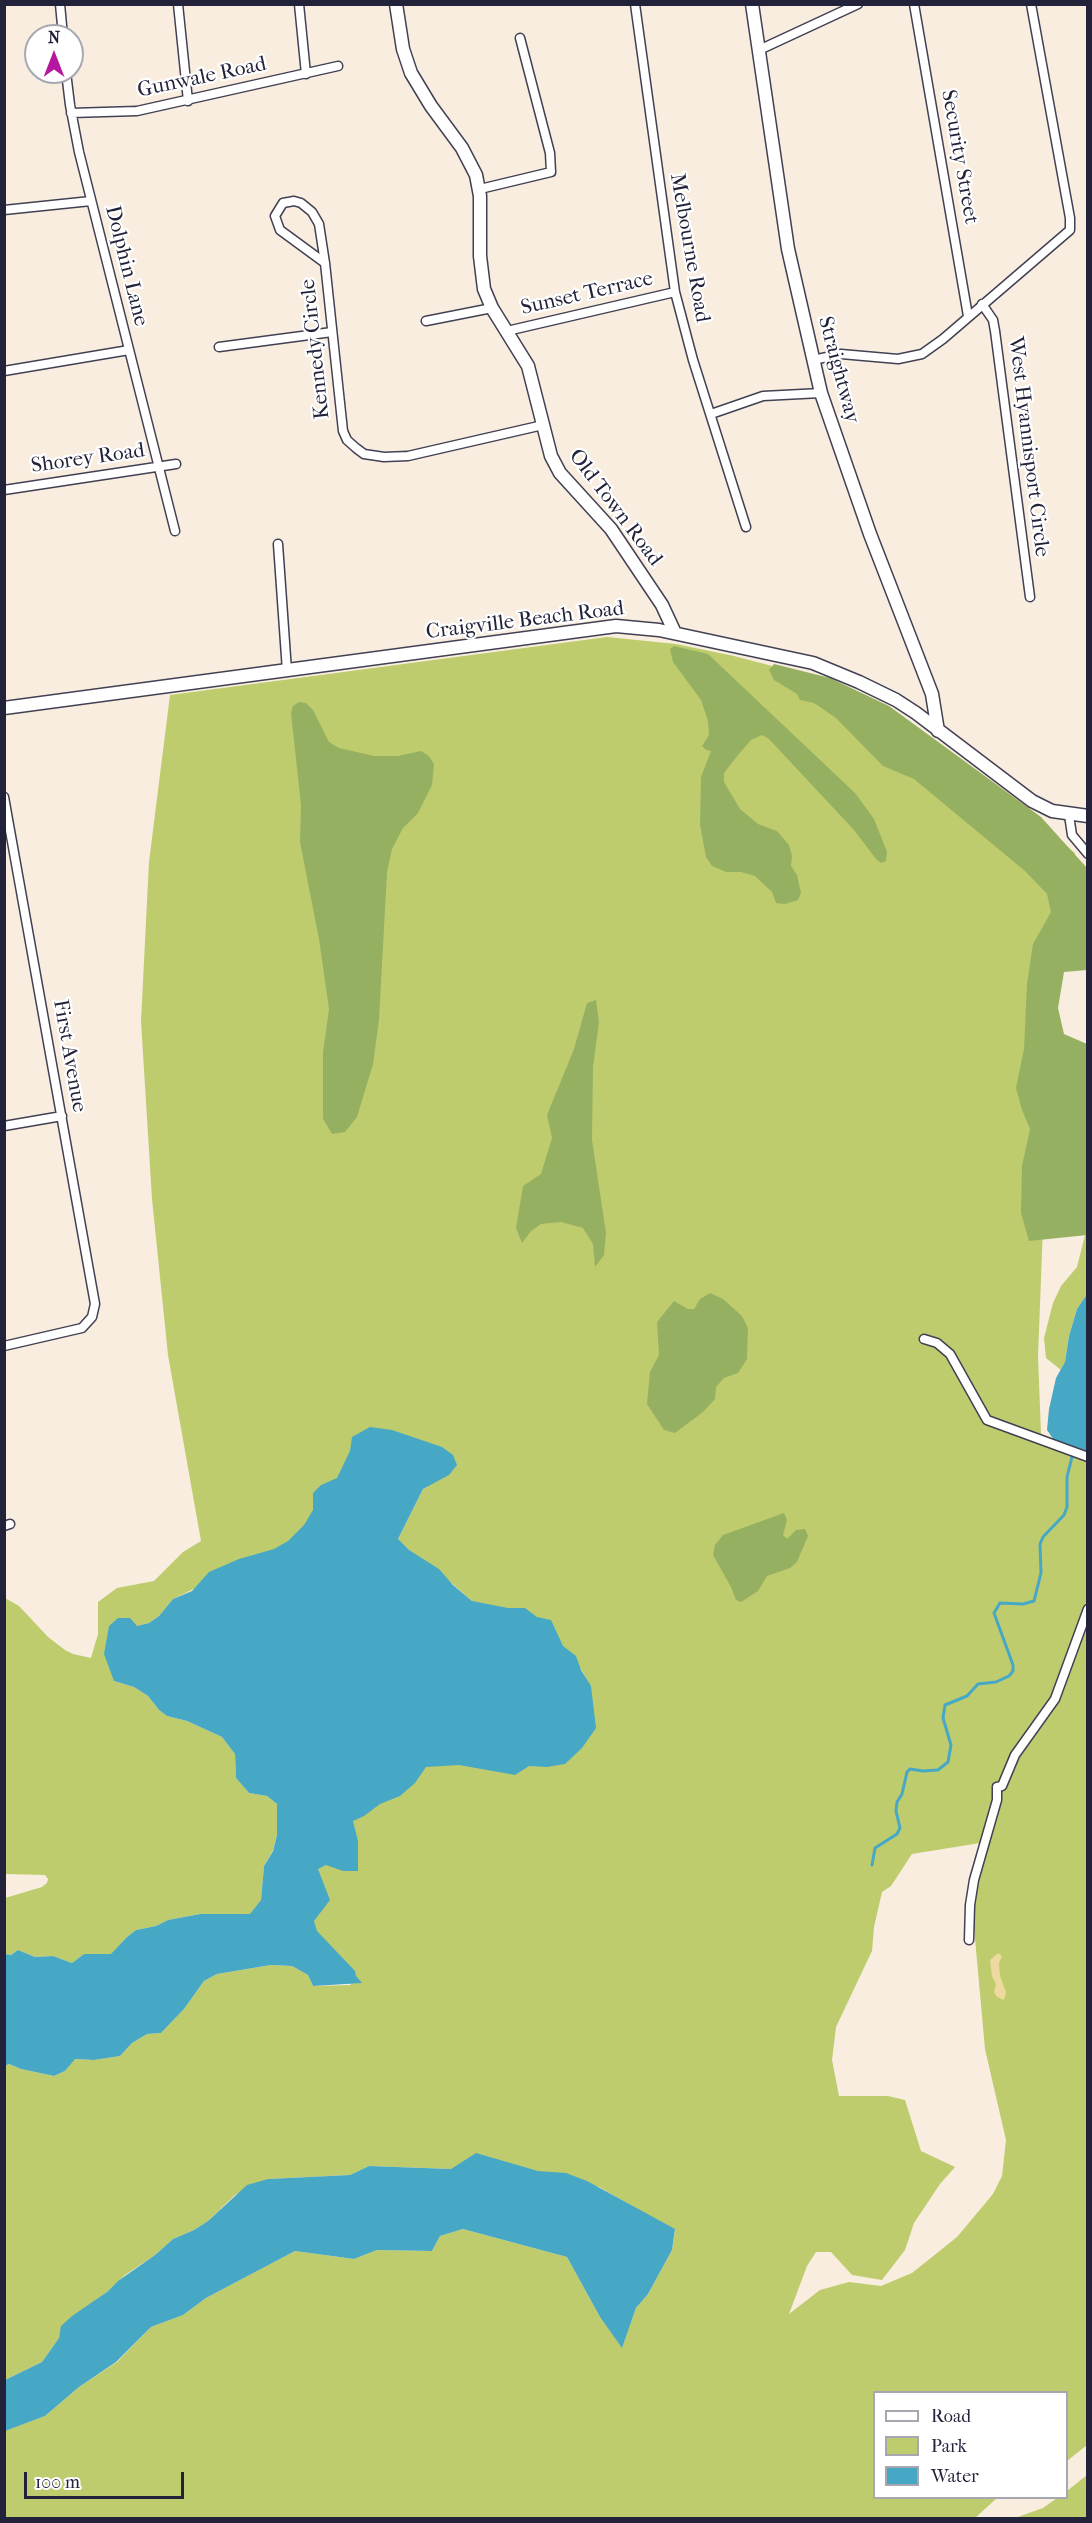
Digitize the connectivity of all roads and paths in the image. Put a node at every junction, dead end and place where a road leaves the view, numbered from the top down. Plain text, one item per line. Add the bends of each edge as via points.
1 (60, 4) edge
2 (178, 4) edge
3 (299, 4) edge
4 (396, 4) edge
5 (635, 4) edge
6 (752, 4) edge
7 (858, 4) edge
8 (914, 4) edge
9 (1031, 4) edge
10 (62, 24) edge
11 (520, 38) dead end
12 (759, 50) junction
13 (338, 66) dead end
14 (306, 74) junction
15 (67, 84) edge
16 (188, 101) junction
17 (71, 113) junction
18 (480, 189) junction
19 (91, 201) junction
20 (4, 210) edge
21 (325, 263) junction
22 (675, 292) junction
23 (982, 304) junction
24 (492, 308) junction
25 (968, 316) junction
26 (426, 321) dead end
27 (507, 331) junction
28 (332, 332) junction
29 (219, 347) dead end
30 (129, 350) junction
31 (813, 360) junction
32 (4, 371) edge
33 (820, 393) junction
34 (711, 414) junction
35 (543, 425) junction
36 (176, 464) dead end
37 (157, 467) junction
38 (4, 490) edge
39 (746, 527) dead end
40 (175, 531) dead end
41 (278, 544) dead end
42 (1030, 597) dead end
43 (675, 633) junction
44 (287, 671) junction
45 (4, 708) edge
46 (938, 731) junction
47 (4, 797) edge
48 (1069, 815) junction
49 (1088, 816) edge
50 (1088, 854) edge
51 (62, 1116) junction
52 (4, 1126) edge
53 (924, 1339) dead end
54 (4, 1346) edge
55 (1088, 1457) edge
56 (1088, 1609) edge
57 (969, 1940) dead end

1 - 10 street
2 - 16 street
3 - 14 street
4 - 18 street, Old Town Road via 411,73 468,158
5 - 22 street, Melbourne Road
6 - 12 street, Straightway
7 - 12 street
8 - 25 street, Security Street
9 - 23 street via 1070,230
11 - 18 street via 550,153 551,172
12 - 31 street, Straightway via 788,249
13 - 14 street, Gunwale Road
14 - 16 street, Gunwale Road
15 - 17 street, Dolphin Lane
16 - 17 street, Gunwale Road via 137,111
17 - 19 street, Dolphin Lane
18 - 24 street, Old Town Road via 482,281
19 - 20 street
19 - 30 street, Dolphin Lane
21 - 21 street, Kennedy Circle via 320,227 312,212 298,201 283,203 275,216 280,230
21 - 28 street, Kennedy Circle
22 - 27 street, Sunset Terrace
22 - 34 street, Melbourne Road
23 - 25 street
23 - 42 street, West Hyannisport Circle via 996,331
24 - 26 street
24 - 27 street, Old Town Road
25 - 31 street via 916,357 841,354
27 - 35 street, Old Town Road via 528,366
28 - 29 street
28 - 35 street, Kennedy Circle via 343,431 347,440 364,454 384,458 408,456
30 - 32 street
30 - 37 street, Dolphin Lane
31 - 33 street, Straightway
33 - 34 street via 763,396
33 - 46 street, Straightway via 932,694
34 - 39 street, Melbourne Road
35 - 43 street, Old Town Road via 560,473 611,529 663,605
36 - 37 street, Shorey Road
37 - 38 street, Shorey Road
37 - 40 street, Dolphin Lane
41 - 44 street
43 - 44 street, Craigville Beach Road via 616,626
43 - 46 street, Craigville Beach Road via 813,663 896,700
44 - 45 street, Craigville Beach Road
46 - 48 street, Craigville Beach Road via 1032,801
47 - 51 street, First Avenue
48 - 49 street, Craigville Beach Road
48 - 50 street via 1072,835
51 - 52 street
51 - 54 street, First Avenue via 95,1308 90,1321 76,1331
53 - 55 street via 937,1343 950,1354 987,1420
56 - 57 street via 1055,1699 1015,1755 1002,1786 997,1787 997,1800 974,1880

